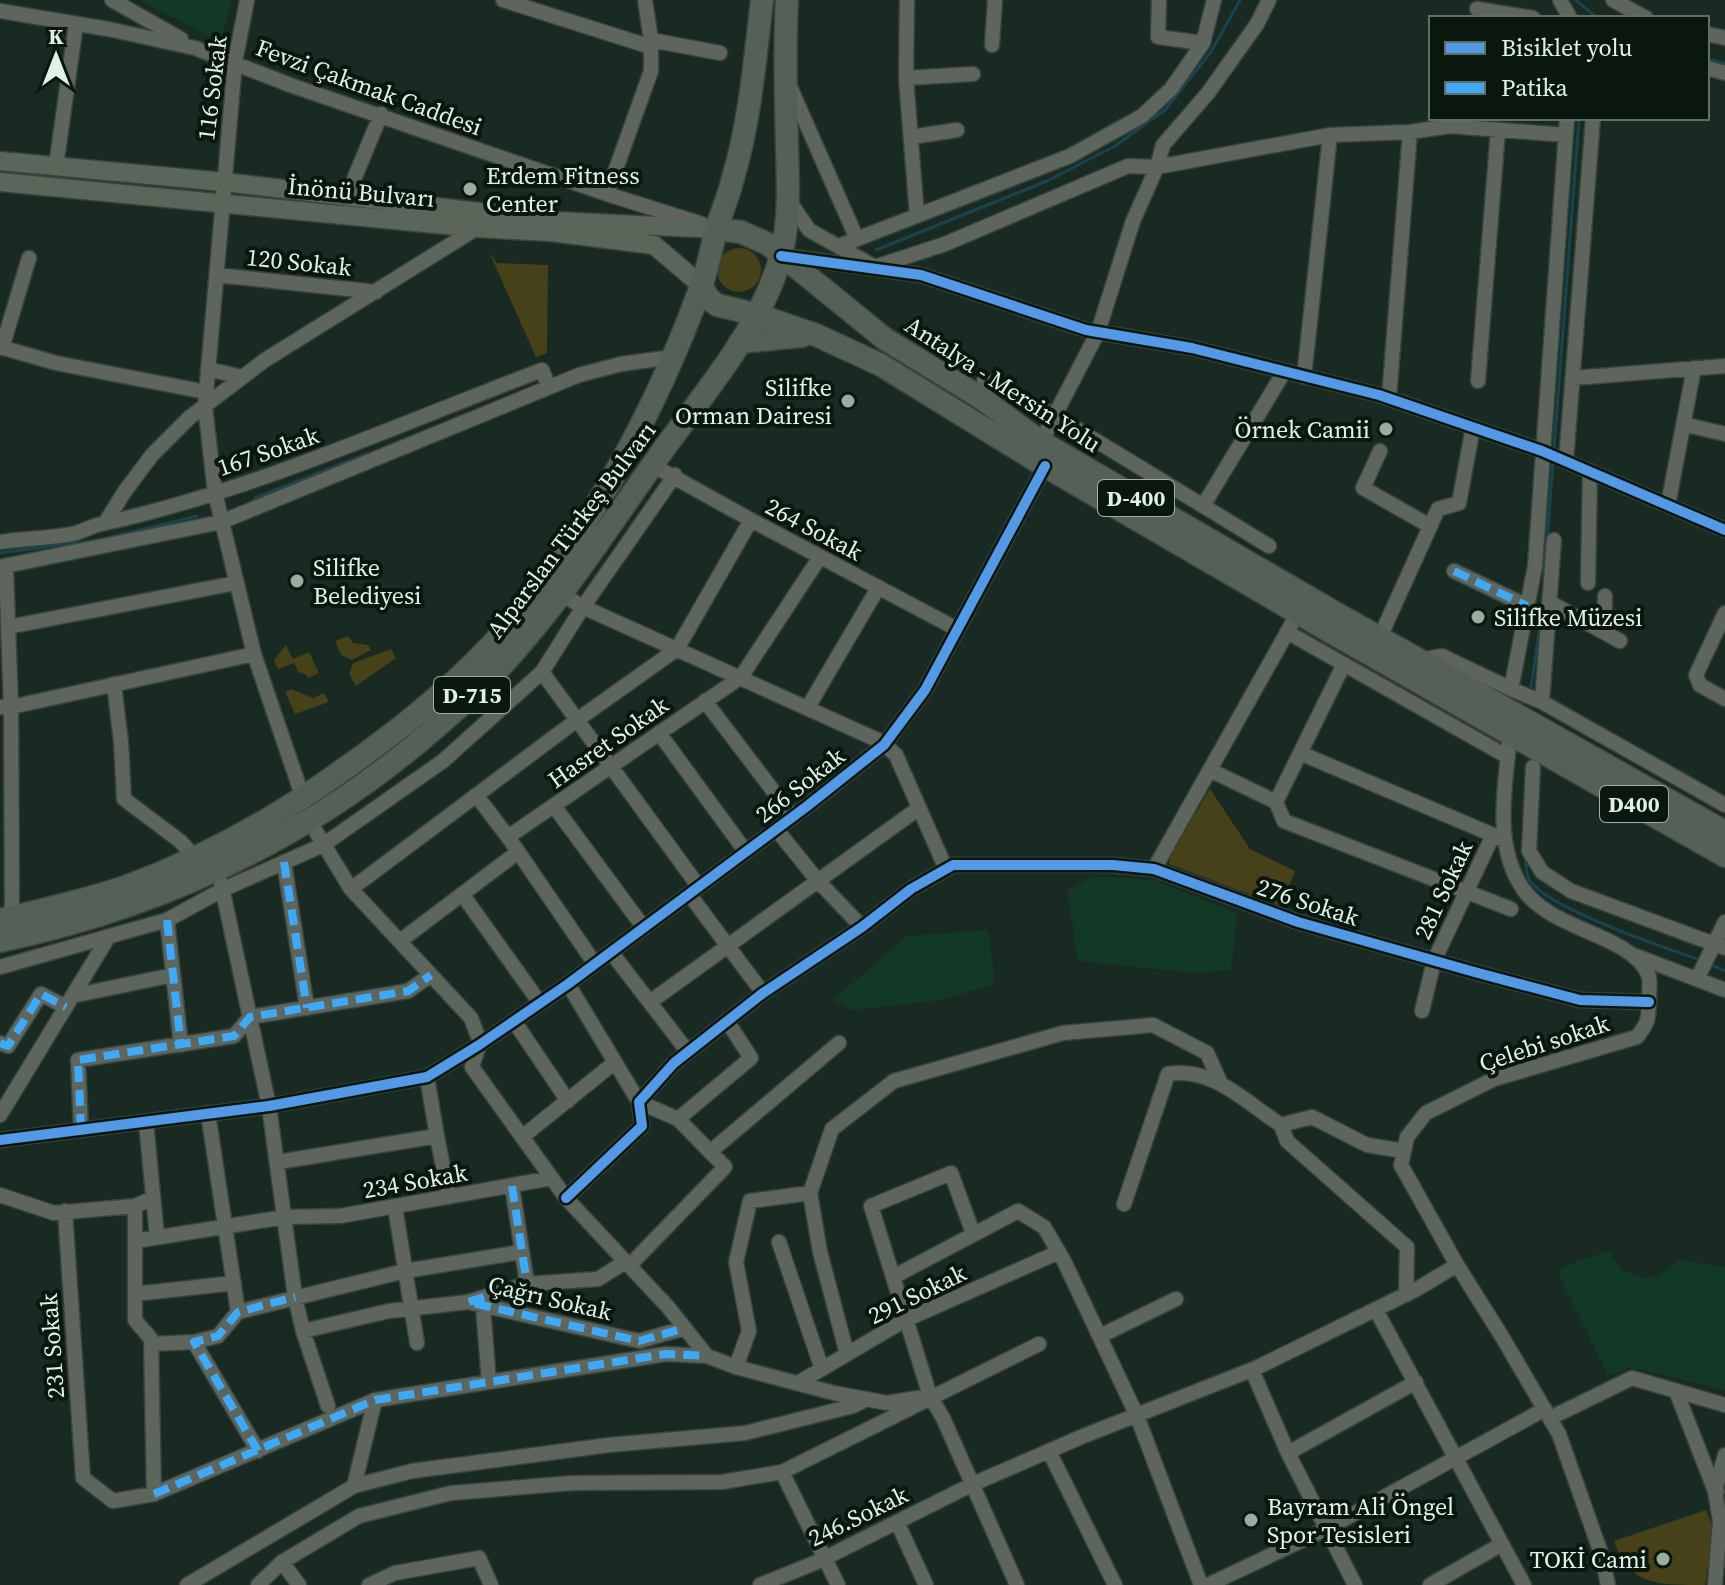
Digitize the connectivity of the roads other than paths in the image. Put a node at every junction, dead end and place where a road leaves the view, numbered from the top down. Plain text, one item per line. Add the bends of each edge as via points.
1 (113, 0) edge
2 (247, 0) edge
3 (503, 0) edge
4 (645, 0) edge
5 (762, 0) edge
6 (787, 0) edge
7 (907, 0) edge
8 (995, 0) edge
9 (1159, 0) edge
10 (1214, 0) edge
11 (1269, 0) edge
12 (1613, 0) edge
13 (1477, 9) edge
14 (0, 11) edge
15 (1521, 16) edge
16 (1642, 16) edge
17 (76, 24) junction
18 (101, 28) junction
19 (1203, 43) junction
20 (651, 44) junction
21 (992, 45) dead end
22 (195, 48) junction
23 (720, 53) dead end
24 (235, 62) junction
25 (973, 74) dead end
26 (906, 78) junction
27 (786, 90) junction
28 (381, 114) junction
29 (1567, 120) edge
30 (1593, 120) edge
31 (1451, 122) edge
32 (957, 130) dead end
33 (1498, 130) junction
34 (1410, 132) junction
35 (1330, 135) junction
36 (1565, 135) junction
37 (911, 137) junction
38 (0, 161) edge
39 (56, 166) junction
40 (1157, 167) junction
41 (0, 182) edge
42 (224, 182) junction
43 (607, 194) junction
44 (347, 196) junction
45 (788, 199) junction
46 (224, 203) junction
47 (917, 216) junction
48 (477, 228) junction
49 (717, 229) junction
50 (857, 239) junction
51 (839, 246) junction
52 (781, 256) junction
53 (29, 258) dead end
54 (875, 267) junction
55 (217, 275) junction
56 (702, 286) junction
57 (376, 292) junction
58 (758, 315) junction
59 (1098, 332) junction
60 (816, 335) junction
61 (740, 342) junction
62 (1, 348) edge
63 (673, 357) junction
64 (1725, 366) edge
65 (1694, 368) junction
66 (208, 369) junction
67 (1284, 372) junction
68 (242, 377) junction
69 (1304, 377) junction
70 (1573, 378) junction
71 (984, 381) dead end
72 (1478, 381) dead end
73 (549, 387) junction
74 (1389, 398) junction
75 (205, 399) junction
76 (1054, 415) junction
77 (1683, 424) junction
78 (1473, 427) junction
79 (1725, 434) edge
80 (1041, 442) junction
81 (1380, 451) dead end
82 (1542, 451) junction
83 (1566, 461) junction
84 (652, 465) junction
85 (1045, 466) junction
86 (1590, 471) junction
87 (675, 475) junction
88 (215, 493) junction
89 (1668, 505) junction
90 (1203, 506) junction
91 (751, 520) junction
92 (221, 522) junction
93 (105, 523) junction
94 (1430, 526) junction
95 (1725, 530) edge
96 (1554, 540) dead end
97 (0, 542) edge
98 (1269, 546) dead end
99 (820, 557) junction
100 (3, 567) edge
101 (1454, 571) dead end
102 (236, 583) junction
103 (1588, 583) dead end
104 (878, 588) junction
105 (561, 594) junction
106 (1605, 596) dead end
107 (1549, 602) junction
108 (1527, 606) junction
109 (583, 607) junction
110 (1725, 613) edge
111 (1293, 623) junction
112 (1385, 626) dead end
113 (8, 627) junction
114 (957, 629) junction
115 (1604, 632) junction
116 (1620, 641) dead end
117 (677, 649) junction
118 (254, 654) junction
119 (1344, 664) junction
120 (542, 672) junction
121 (741, 677) junction
122 (114, 684) junction
123 (1725, 699) edge
124 (705, 701) junction
125 (1542, 702) junction
126 (6, 707) edge
127 (808, 707) junction
128 (1510, 711) junction
129 (577, 720) junction
130 (659, 733) junction
131 (885, 744) junction
132 (1540, 750) junction
133 (1300, 753) junction
134 (1508, 757) junction
135 (611, 767) junction
136 (1210, 770) junction
137 (476, 795) junction
138 (303, 798) junction
139 (1276, 802) junction
140 (1725, 805) edge
141 (554, 806) junction
142 (919, 808) junction
143 (793, 817) junction
144 (310, 822) junction
145 (776, 829) junction
146 (1725, 832) edge
147 (508, 837) junction
148 (1499, 838) junction
149 (323, 845) junction
150 (518, 852) junction
151 (746, 852) junction
152 (1725, 856) edge
153 (196, 858) junction
154 (284, 862) junction
155 (950, 867) junction
156 (1154, 869) junction
157 (220, 880) junction
158 (818, 881) junction
159 (351, 889) junction
160 (694, 891) junction
161 (1467, 892) junction
162 (462, 894) junction
163 (1511, 909) dead end
164 (6, 919) edge
165 (167, 920) junction
166 (1725, 922) edge
167 (862, 927) junction
168 (644, 928) junction
169 (109, 936) junction
170 (0, 941) edge
171 (400, 941) junction
172 (727, 947) junction
173 (1716, 948) edge
174 (611, 952) junction
175 (1636, 956) junction
176 (1434, 961) junction
177 (595, 964) junction
178 (0, 967) edge
179 (173, 975) junction
180 (431, 975) junction
181 (1697, 979) junction
182 (568, 984) junction
183 (1725, 990) edge
184 (763, 993) junction
185 (69, 1001) junction
186 (650, 1002) junction
187 (1649, 1002) junction
188 (540, 1003) junction
189 (307, 1008) junction
190 (1422, 1011) dead end
191 (250, 1017) junction
192 (514, 1021) junction
193 (727, 1021) junction
194 (0, 1043) edge
195 (839, 1043) dead end
196 (181, 1045) junction
197 (479, 1045) junction
198 (688, 1052) junction
199 (614, 1063) junction
200 (427, 1077) junction
201 (1221, 1084) junction
202 (568, 1101) junction
203 (639, 1102) junction
204 (269, 1106) junction
205 (208, 1113) junction
206 (0, 1115) edge
207 (678, 1119) junction
208 (146, 1122) junction
209 (1281, 1125) junction
210 (81, 1130) junction
211 (437, 1136) junction
212 (522, 1137) junction
213 (0, 1140) edge
214 (1404, 1151) junction
215 (710, 1152) junction
216 (278, 1162) junction
217 (552, 1178) junction
218 (512, 1186) junction
219 (810, 1193) junction
220 (449, 1197) junction
221 (153, 1198) junction
222 (566, 1198) junction
223 (2, 1200) edge
224 (1124, 1204) dead end
225 (135, 1206) junction
226 (395, 1207) junction
227 (65, 1211) junction
228 (285, 1217) junction
229 (225, 1225) junction
230 (973, 1233) junction
231 (157, 1237) junction
232 (135, 1241) junction
233 (779, 1242) dead end
234 (521, 1252) junction
235 (1059, 1252) junction
236 (627, 1264) junction
237 (1457, 1265) junction
238 (405, 1271) junction
239 (893, 1277) junction
240 (234, 1283) junction
241 (527, 1284) junction
242 (135, 1294) junction
243 (1406, 1295) junction
244 (295, 1297) junction
245 (1176, 1299) dead end
246 (468, 1302) junction
247 (483, 1306) junction
248 (411, 1308) junction
249 (1376, 1310) junction
250 (238, 1312) junction
251 (905, 1320) junction
252 (685, 1328) junction
253 (303, 1331) junction
254 (1100, 1336) junction
255 (194, 1342) junction
256 (417, 1343) dead end
257 (151, 1344) junction
258 (1039, 1344) dead end
259 (847, 1354) junction
260 (707, 1356) junction
261 (736, 1367) junction
262 (822, 1369) junction
263 (1252, 1370) junction
264 (489, 1382) junction
265 (1416, 1382) junction
266 (798, 1383) junction
267 (1676, 1391) junction
268 (930, 1396) junction
269 (867, 1399) junction
270 (375, 1400) junction
271 (1725, 1405) edge
272 (328, 1406) dead end
273 (1547, 1414) junction
274 (1137, 1416) junction
275 (258, 1451) junction
276 (1049, 1451) junction
277 (1288, 1453) junction
278 (1725, 1455) edge
279 (1457, 1457) junction
280 (782, 1472) junction
281 (973, 1484) junction
282 (354, 1486) junction
283 (1720, 1492) edge
284 (154, 1494) junction
285 (897, 1522) junction
286 (1326, 1529) junction
287 (1502, 1544) junction
288 (826, 1558) junction
289 (282, 1562) junction
290 (187, 1585) edge
291 (258, 1585) edge
292 (299, 1585) edge
293 (369, 1585) edge
294 (491, 1585) edge
295 (760, 1585) edge
296 (838, 1585) edge
297 (926, 1585) edge
298 (1017, 1585) edge
299 (1115, 1585) edge
300 (1201, 1585) edge
301 (1208, 1585) edge
302 (1355, 1585) edge
303 (1430, 1585) edge
304 (1524, 1585) edge
305 (1608, 1585) edge
306 (1715, 1585) edge

1 - 18 street via 117,15
1 - 22 street
2 - 24 street, 116 Sokak
3 - 20 street
4 - 20 street
5 - 49 highway via 734,176
6 - 27 highway
7 - 26 street
8 - 21 street
9 - 19 street via 1158,37
10 - 19 street
11 - 40 street via 1208,93 1163,145
12 - 16 street
13 - 15 street
14 - 17 street, Fevzi Çakmak Caddesi
17 - 18 street, Fevzi Çakmak Caddesi
17 - 39 street
18 - 22 street, Fevzi Çakmak Caddesi
19 - 47 street via 1171,89 1142,116 1070,156
20 - 23 street
20 - 43 street via 651,71
22 - 24 street, Fevzi Çakmak Caddesi
24 - 28 street, Fevzi Çakmak Caddesi
24 - 42 street, 116 Sokak
25 - 26 street
26 - 37 street
27 - 45 highway
27 - 50 street
28 - 43 street, Fevzi Çakmak Caddesi
28 - 44 street
29 - 36 street
30 - 70 street
31 - 33 street
31 - 34 street
32 - 37 street
33 - 36 street
33 - 72 street
34 - 35 street
34 - 74 street
35 - 40 street
35 - 69 street
36 - 82 street
37 - 47 street
38 - 39 main road, İnönü Bulvarı
39 - 42 main road, İnönü Bulvarı
40 - 54 street via 1128,166 945,244
40 - 59 street via 1133,221
41 - 46 main road, İnönü Bulvarı
42 - 44 main road, İnönü Bulvarı
42 - 46 street, 116 Sokak
43 - 49 street, Fevzi Çakmak Caddesi
44 - 49 main road, İnönü Bulvarı via 556,221
45 - 51 street via 809,230
45 - 52 highway
46 - 48 main road, İnönü Bulvarı
46 - 55 street, 116 Sokak
47 - 50 street
48 - 56 main road, İnönü Bulvarı via 654,245
48 - 57 street
49 - 52 highway via 756,238
49 - 56 highway
50 - 51 street
51 - 54 street
52 - 54 street
52 - 58 highway, Alparslan Türkeş Bulvarı / D-715
52 - 80 highway, Antalya - Mersin Yolu / D-400 via 885,339
53 - 62 street
54 - 59 street via 921,275
55 - 57 street, 120 Sokak
55 - 66 street, 116 Sokak
56 - 58 highway via 717,305
56 - 63 highway, Alparslan Türkeş Bulvarı / D-715
57 - 68 street
58 - 60 highway, Antalya - Mersin Yolu / D-400
58 - 61 highway, Alparslan Türkeş Bulvarı / D-715
59 - 67 street via 1192,348
59 - 76 street
60 - 61 highway
60 - 85 highway, Antalya - Mersin Yolu / D-400 via 881,365
61 - 84 highway, Alparslan Türkeş Bulvarı / D-715
62 - 75 street
63 - 73 street via 621,364
63 - 138 highway, Alparslan Türkeş Bulvarı / D-715 via 598,499 546,581 512,622 425,707
64 - 65 street
65 - 70 street
65 - 77 street
66 - 68 street
66 - 75 street, 116 Sokak
67 - 69 street
67 - 90 street
68 - 75 street
69 - 74 street
70 - 83 street
71 - 76 street
73 - 88 street, 167 Sokak via 542,370 344,449
73 - 92 street
74 - 78 street
75 - 88 street, 116 Sokak
75 - 93 street via 152,455
76 - 80 street
76 - 90 street
77 - 79 street
77 - 89 street
78 - 82 street
78 - 94 street via 1459,503 1438,509
80 - 128 highway, Antalya - Mersin Yolu / D-400
81 - 94 street via 1363,488
82 - 83 street
82 - 108 street via 1535,566
83 - 86 street
84 - 87 street, 264 Sokak
84 - 105 highway, Alparslan Türkeş Bulvarı / D-715
85 - 111 highway, Antalya - Mersin Yolu / D-400
85 - 114 street, 266 Sokak
86 - 89 street
86 - 103 street
87 - 91 street, 264 Sokak
87 - 109 street
88 - 92 street, 116 Sokak
88 - 93 street, 167 Sokak
89 - 95 street
90 - 98 street
91 - 99 street, 264 Sokak
91 - 117 street
92 - 100 street
92 - 102 street, 116 Sokak
93 - 97 street, 167 Sokak via 76,534
94 - 112 street
96 - 107 street
99 - 104 street, 264 Sokak
99 - 121 street, Hasret Sokak
100 - 113 street
101 - 108 street
102 - 113 street
102 - 118 street, 116 Sokak
104 - 114 street, 264 Sokak
104 - 127 street
105 - 109 street
105 - 144 highway, Alparslan Türkeş Bulvarı / D-715 via 463,704 392,765
106 - 115 street
107 - 115 street
107 - 125 street
108 - 128 street
109 - 117 street
109 - 120 street
110 - 123 street via 1696,675 1700,685
111 - 119 street
111 - 128 highway, Antalya - Mersin Yolu / D-400
111 - 136 street
113 - 126 street
114 - 131 street, 266 Sokak via 925,690
115 - 116 street
117 - 121 street
117 - 129 street
118 - 122 street
118 - 138 street, 116 Sokak
119 - 133 street
119 - 134 street
120 - 129 street
120 - 149 street via 443,761
121 - 124 street, Hasret Sokak
121 - 127 street
122 - 126 street
122 - 153 street via 124,799
124 - 130 street, Hasret Sokak
124 - 143 street
125 - 128 street
125 - 140 street
126 - 164 street
127 - 131 street
128 - 132 highway, D400
128 - 134 street
129 - 135 street
129 - 137 street
130 - 135 street, Hasret Sokak
130 - 151 street
131 - 142 street via 896,755
131 - 143 street, 266 Sokak
132 - 146 highway, D400
132 - 152 highway, D400
132 - 173 street via 1529,851 1542,872 1571,891
133 - 139 street
133 - 148 street
134 - 148 street
135 - 141 street, Hasret Sokak
135 - 160 street
136 - 139 street
136 - 156 street
137 - 147 street
137 - 159 street
138 - 153 highway, Alparslan Türkeş Bulvarı / D-715
139 - 161 street via 1284,821
141 - 147 street, Hasret Sokak
141 - 168 street
142 - 155 street
142 - 158 street
143 - 145 street, 266 Sokak
144 - 149 street
144 - 157 highway, Alparslan Türkeş Bulvarı / D-715
145 - 151 street, 266 Sokak
145 - 158 street
147 - 150 street
148 - 161 street, 281 Sokak
148 - 175 street via 1524,891 1549,914
149 - 154 street
149 - 159 street
150 - 162 street
150 - 177 street
151 - 160 street, 266 Sokak
153 - 164 highway, Alparslan Türkeş Bulvarı / D-715 via 124,887
154 - 157 street
154 - 189 street
155 - 156 street, 276 Sokak
155 - 167 street
156 - 176 street, 276 Sokak via 1298,922
157 - 165 street
157 - 170 highway, Alparslan Türkeş Bulvarı / D-715
157 - 191 street
158 - 167 street
158 - 172 street
159 - 171 street
160 - 168 street, 266 Sokak
160 - 172 street
161 - 163 street
161 - 176 street, 281 Sokak
162 - 171 street
162 - 188 street
165 - 169 street
165 - 179 street
166 - 173 street
167 - 184 street
168 - 174 street, 266 Sokak
169 - 178 street
169 - 185 street
171 - 180 street
172 - 184 street
172 - 186 street
173 - 181 street
174 - 177 street, 266 Sokak
174 - 186 street
175 - 181 street
175 - 187 street via 1650,976
176 - 187 street, 276 Sokak via 1580,1000
176 - 190 street, 281 Sokak
177 - 182 street, 266 Sokak
179 - 185 street
179 - 196 street
180 - 189 street via 408,991
180 - 197 street via 471,1018
181 - 183 street
182 - 188 street, 266 Sokak
182 - 199 street
184 - 193 street
185 - 194 street via 41,994 8,1046
185 - 206 street
186 - 198 street
187 - 214 street, Çelebi sokak via 1648,1023 1637,1037 1494,1079 1426,1113 1407,1137
188 - 192 street, 266 Sokak
189 - 191 street
191 - 196 street via 234,1036
191 - 204 street
192 - 197 street, 266 Sokak
192 - 202 street
193 - 198 street
193 - 207 street via 751,1058
195 - 215 street
196 - 210 street via 78,1060
197 - 200 street, 266 Sokak
197 - 212 street via 472,1067
198 - 203 street
199 - 202 street
199 - 203 street
200 - 204 street
200 - 211 street
201 - 209 street
201 - 219 street via 1207,1053 1153,1025 1063,1033 894,1081 832,1129
201 - 224 street via 1200,1074 1168,1074
202 - 212 street
203 - 207 street
203 - 222 street via 642,1126
204 - 205 street
204 - 216 street
205 - 208 street
205 - 229 street
207 - 215 street
208 - 210 street
208 - 221 street
209 - 214 street via 1312,1117 1367,1145
209 - 243 street via 1287,1141 1407,1247
210 - 213 street
211 - 216 street
211 - 220 street
212 - 217 street
214 - 237 street via 1401,1165
215 - 236 street via 725,1167
216 - 228 street
217 - 218 street, 234 Sokak
217 - 222 street
218 - 220 street, 234 Sokak
218 - 234 street, Çağrı Sokak
219 - 259 street
219 - 261 street via 750,1201 736,1262 749,1331
220 - 226 street, 234 Sokak
221 - 225 street
221 - 231 street
222 - 236 street
223 - 227 street
225 - 227 street
225 - 232 street
226 - 228 street, 234 Sokak
226 - 238 street
227 - 284 street, 231 Sokak via 83,1478 113,1501
228 - 229 street, 234 Sokak
228 - 244 street
229 - 231 street, 234 Sokak
229 - 240 street
230 - 235 street via 1018,1211 1044,1227
230 - 239 street
230 - 239 street via 951,1173 871,1206
231 - 232 street, 234 Sokak
232 - 242 street
233 - 262 street
234 - 238 street
234 - 241 street, Çağrı Sokak
235 - 251 street, 291 Sokak
235 - 254 street
236 - 241 street via 598,1279
236 - 252 street
237 - 243 street, 246.Sokak
237 - 273 street
238 - 244 street
238 - 248 street
239 - 251 street
240 - 242 street
240 - 250 street
241 - 246 street, Çağrı Sokak
242 - 257 street via 135,1320
243 - 249 street, 246.Sokak
244 - 250 street
244 - 253 street
245 - 254 street
246 - 247 street, Çağrı Sokak
246 - 248 street
247 - 252 street, Çağrı Sokak via 639,1341
247 - 264 street
248 - 253 street
248 - 256 street
249 - 263 street, 246.Sokak
249 - 265 street
250 - 255 street via 218,1336
251 - 259 street, 291 Sokak
251 - 268 street
252 - 260 street
253 - 272 street
254 - 274 street
255 - 257 street
255 - 275 street
257 - 284 street
258 - 268 street
259 - 262 street, 291 Sokak
260 - 261 street
260 - 264 street via 666,1354
261 - 266 street
262 - 266 street, 291 Sokak
263 - 274 street, 246.Sokak
263 - 277 street
264 - 270 street
265 - 277 street
265 - 279 street
266 - 269 street
267 - 271 street
267 - 273 street via 1632,1378
267 - 283 street
268 - 269 street via 887,1403
268 - 280 street
268 - 281 street
269 - 282 street via 745,1433 412,1471
270 - 275 street
270 - 282 street
273 - 279 street
273 - 305 street via 1559,1434
274 - 276 street, 246.Sokak
274 - 300 street
275 - 284 street
276 - 281 street, 246.Sokak
276 - 299 street
277 - 286 street
278 - 283 street
279 - 286 street
279 - 287 street
280 - 288 street
280 - 289 street via 722,1482 573,1483 451,1493 359,1516
281 - 285 street, 246.Sokak
281 - 298 street
282 - 290 street
283 - 306 street
285 - 288 street, 246.Sokak
285 - 297 street
286 - 301 street
286 - 302 street
287 - 303 street
287 - 304 street
288 - 295 street, 246.Sokak
288 - 296 street
289 - 291 street
289 - 292 street
293 - 294 street via 395,1573 479,1558

